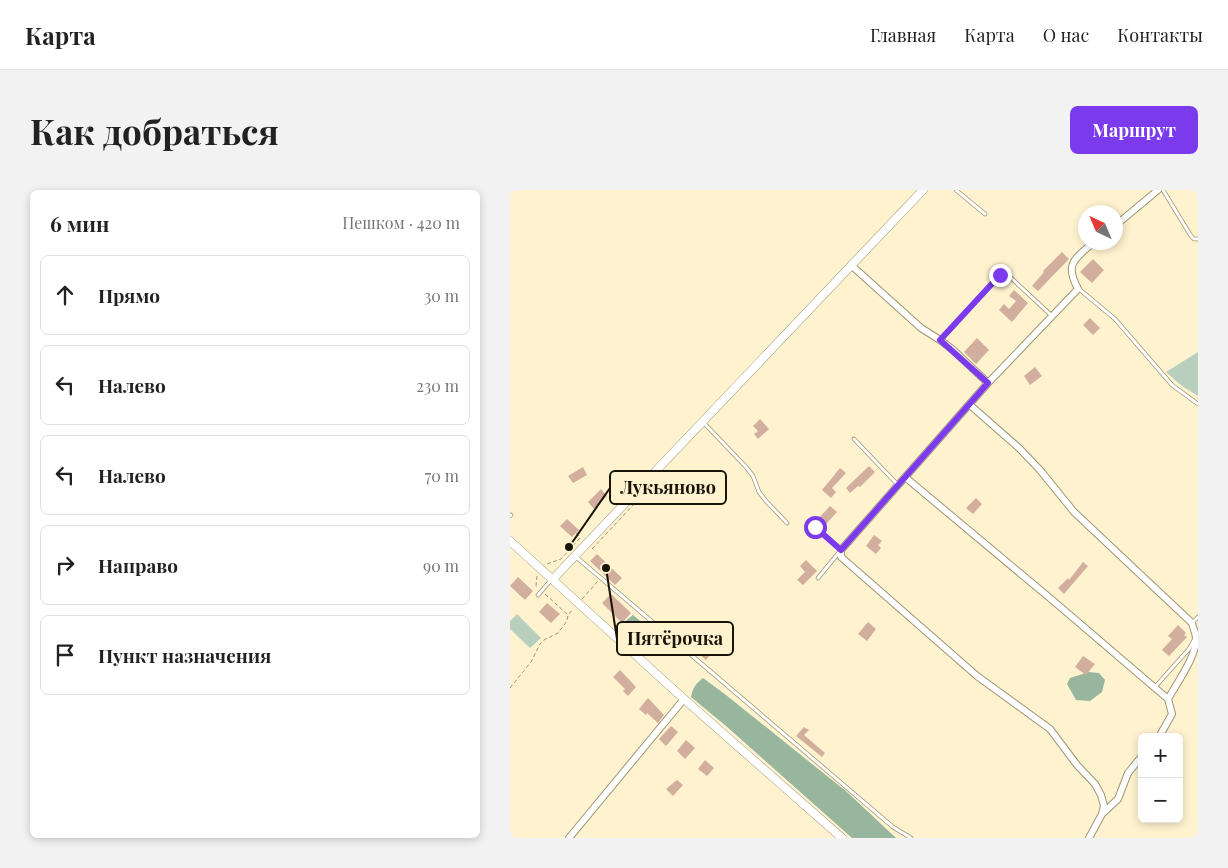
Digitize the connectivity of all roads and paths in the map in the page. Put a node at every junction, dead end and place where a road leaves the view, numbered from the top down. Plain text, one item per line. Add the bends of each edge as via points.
1 (923, 190) edge
2 (956, 190) edge
3 (1158, 190) edge
4 (1163, 190) edge
5 (985, 214) dead end
6 (1123, 219) edge
7 (1198, 239) edge
8 (1085, 250) edge
9 (851, 266) junction
10 (1078, 289) junction
11 (1052, 316) junction
12 (940, 340) junction
13 (988, 383) junction
14 (1198, 404) edge
15 (970, 405) junction
16 (702, 422) junction
17 (854, 439) dead end
18 (905, 477) junction
19 (898, 485) junction
20 (788, 523) dead end
21 (815, 527) dead end
22 (576, 533) dead end
23 (580, 538) dead end
24 (510, 541) edge
25 (841, 550) junction
26 (575, 555) junction
27 (602, 578) junction
28 (818, 578) dead end
29 (553, 579) junction
30 (538, 595) dead end
31 (580, 601) junction
32 (1198, 617) edge
33 (1192, 624) junction
34 (1196, 636) junction
35 (1154, 687) junction
36 (510, 688) edge
37 (684, 699) junction
38 (1168, 699) junction
39 (1161, 733) edge
40 (1138, 761) edge
41 (1102, 814) junction
42 (569, 838) edge
43 (842, 838) edge
44 (911, 838) edge
45 (1089, 838) edge

1 - 9 street
2 - 5 lane
3 - 6 street
4 - 7 lane via 1191,236
8 - 10 street via 1071,266 1072,278
9 - 12 street via 921,328
9 - 16 street
10 - 11 street
10 - 14 lane via 1115,319 1172,385
11 - 12 lane via 1008,275 1000,275
11 - 13 street
12 - 13 street
13 - 15 street
15 - 18 street
15 - 33 street via 1020,448 1074,512
16 - 20 lane via 746,467 759,492
16 - 26 street
17 - 19 lane
18 - 19 street
18 - 35 street
19 - 25 street
21 - 25 lane
22 - 23 path
24 - 29 street
25 - 28 lane
25 - 41 street via 841,557 976,676 1050,729 1095,784 1104,806
26 - 27 lane
26 - 29 street
27 - 31 path
27 - 44 lane via 893,827
29 - 30 lane
29 - 31 street
31 - 36 path via 558,633 540,644 531,662
31 - 37 street
32 - 33 lane
33 - 34 street
34 - 35 lane via 1189,649
34 - 38 street via 1189,662
35 - 38 street
37 - 42 street
37 - 43 street
38 - 39 street via 1172,714
40 - 41 street via 1128,773 1118,799
41 - 45 street

